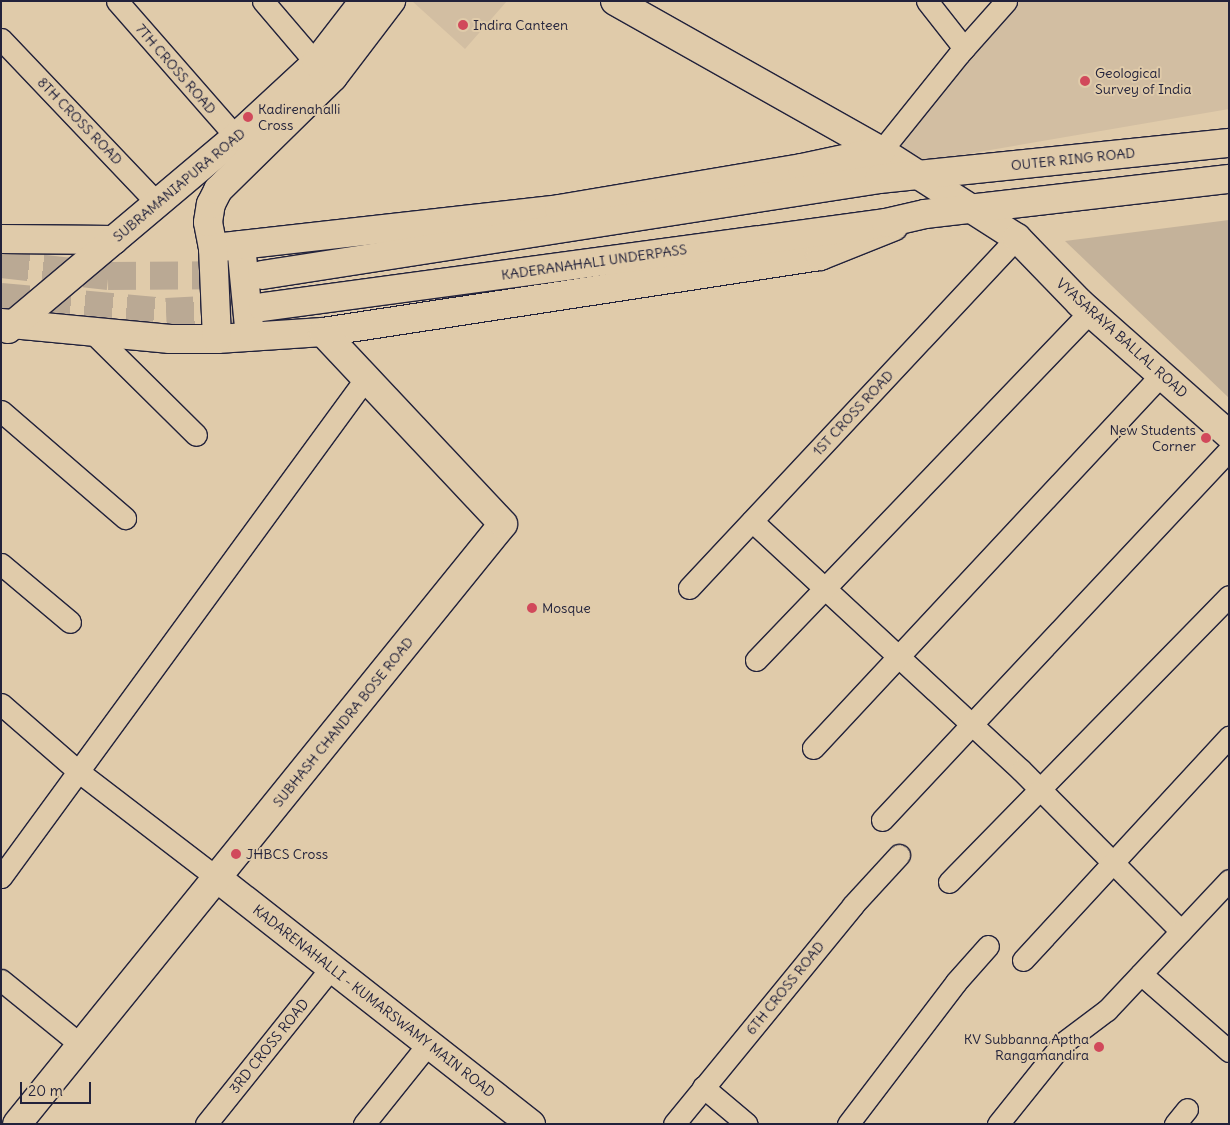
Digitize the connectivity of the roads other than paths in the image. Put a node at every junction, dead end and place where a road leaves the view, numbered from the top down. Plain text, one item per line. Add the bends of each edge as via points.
1 (117, 1) edge
2 (263, 1) edge
3 (364, 1) edge
4 (391, 1) edge
5 (615, 1) edge
6 (927, 1) edge
7 (1006, 1) edge
8 (1, 39) edge
9 (964, 48) junction
10 (316, 63) junction
11 (236, 137) junction
12 (1229, 143) edge
13 (881, 151) junction
14 (918, 174) junction
15 (1229, 179) edge
16 (157, 203) junction
17 (970, 210) junction
18 (925, 214) junction
19 (1017, 238) junction
20 (1, 239) edge
21 (114, 240) junction
22 (241, 245) junction
23 (213, 248) junction
24 (262, 275) tunnel mouth
25 (263, 306) tunnel mouth
26 (1090, 312) junction
27 (6, 327) edge
28 (90, 330) junction
29 (323, 332) junction
30 (250, 337) junction
31 (217, 339) junction
32 (1161, 375) junction
33 (366, 378) junction
34 (1, 411) edge
35 (196, 435) dead end
36 (1229, 435) edge
37 (1229, 450) edge
38 (125, 518) dead end
39 (752, 521) junction
40 (1, 564) edge
41 (689, 588) dead end
42 (824, 589) junction
43 (1229, 596) edge
44 (70, 622) dead end
45 (898, 656) junction
46 (756, 660) dead end
47 (1, 704) edge
48 (971, 724) junction
49 (1229, 737) edge
50 (813, 748) dead end
51 (79, 772) junction
52 (1041, 789) junction
53 (882, 820) dead end
54 (899, 855) dead end
55 (1113, 862) junction
56 (1, 878) edge
57 (217, 878) junction
58 (950, 882) dead end
59 (1228, 883) edge
60 (1181, 931) junction
61 (988, 946) dead end
62 (1023, 960) dead end
63 (331, 968) junction
64 (1141, 974) junction
65 (1, 980) edge
66 (428, 1044) junction
67 (81, 1045) junction
68 (1229, 1051) edge
69 (703, 1087) junction
70 (527, 1123) edge
71 (17, 1124) edge
72 (206, 1124) edge
73 (364, 1124) edge
74 (674, 1124) edge
75 (747, 1124) edge
76 (848, 1124) edge
77 (998, 1124) edge

1 - 11 street, 7TH CROSS ROAD
2 - 10 street
3 - 10 main road, SUBRAMANIAPURA ROAD
4 - 23 main road via 333,77 218,190 211,204 208,222
5 - 13 main road, VYASARAYA BALLAL ROAD
6 - 9 street
7 - 9 street
8 - 16 street, 8TH CROSS ROAD
9 - 13 street
10 - 11 main road, SUBRAMANIAPURA ROAD
11 - 16 main road, SUBRAMANIAPURA ROAD
12 - 14 main road, OUTER RING ROAD
13 - 14 main road, VYASARAYA BALLAL ROAD
13 - 22 main road via 802,168 559,209
14 - 17 main road, VYASARAYA BALLAL ROAD
14 - 24 main road
15 - 17 main road
16 - 21 main road, SUBRAMANIAPURA ROAD
17 - 18 main road
17 - 19 main road, VYASARAYA BALLAL ROAD
18 - 25 main road, KADERANAHALI UNDERPASS via 886,224
18 - 29 main road via 820,256
19 - 26 main road, VYASARAYA BALLAL ROAD
19 - 39 street, 1ST CROSS ROAD
20 - 21 main road
21 - 27 main road, SUBRAMANIAPURA ROAD
22 - 23 main road
22 - 30 main road
23 - 31 main road
26 - 32 main road, VYASARAYA BALLAL ROAD
26 - 42 street
27 - 28 main road
28 - 31 main road via 170,339
28 - 35 street
29 - 30 main road
29 - 33 main road, SUBHASH CHANDRA BOSE ROAD
30 - 31 main road
32 - 36 main road, VYASARAYA BALLAL ROAD
32 - 45 street
33 - 51 street
33 - 57 main road, SUBHASH CHANDRA BOSE ROAD via 503,524
34 - 38 street
37 - 48 street
39 - 41 street, 1ST CROSS ROAD
39 - 42 street
40 - 44 street
42 - 45 street
42 - 46 street
43 - 52 street
45 - 48 street
45 - 50 street
47 - 51 street
48 - 52 street
48 - 53 street
49 - 55 street
51 - 56 street
51 - 57 street
52 - 55 street
52 - 58 street
54 - 69 street, 6TH CROSS ROAD via 853,904
55 - 60 street
55 - 62 street
57 - 63 main road, KADARENAHALLI - KUMARSWAMY MAIN ROAD
57 - 67 main road, SUBHASH CHANDRA BOSE ROAD
59 - 60 street
60 - 64 street
61 - 76 street via 956,982
63 - 66 main road, KADARENAHALLI - KUMARSWAMY MAIN ROAD
63 - 72 street, 3RD CROSS ROAD
64 - 68 street
64 - 77 street via 1107,1010 1063,1043
65 - 67 street
66 - 70 main road, KADARENAHALLI - KUMARSWAMY MAIN ROAD
66 - 73 street
67 - 71 main road, SUBHASH CHANDRA BOSE ROAD
69 - 74 street, 6TH CROSS ROAD
69 - 75 street

